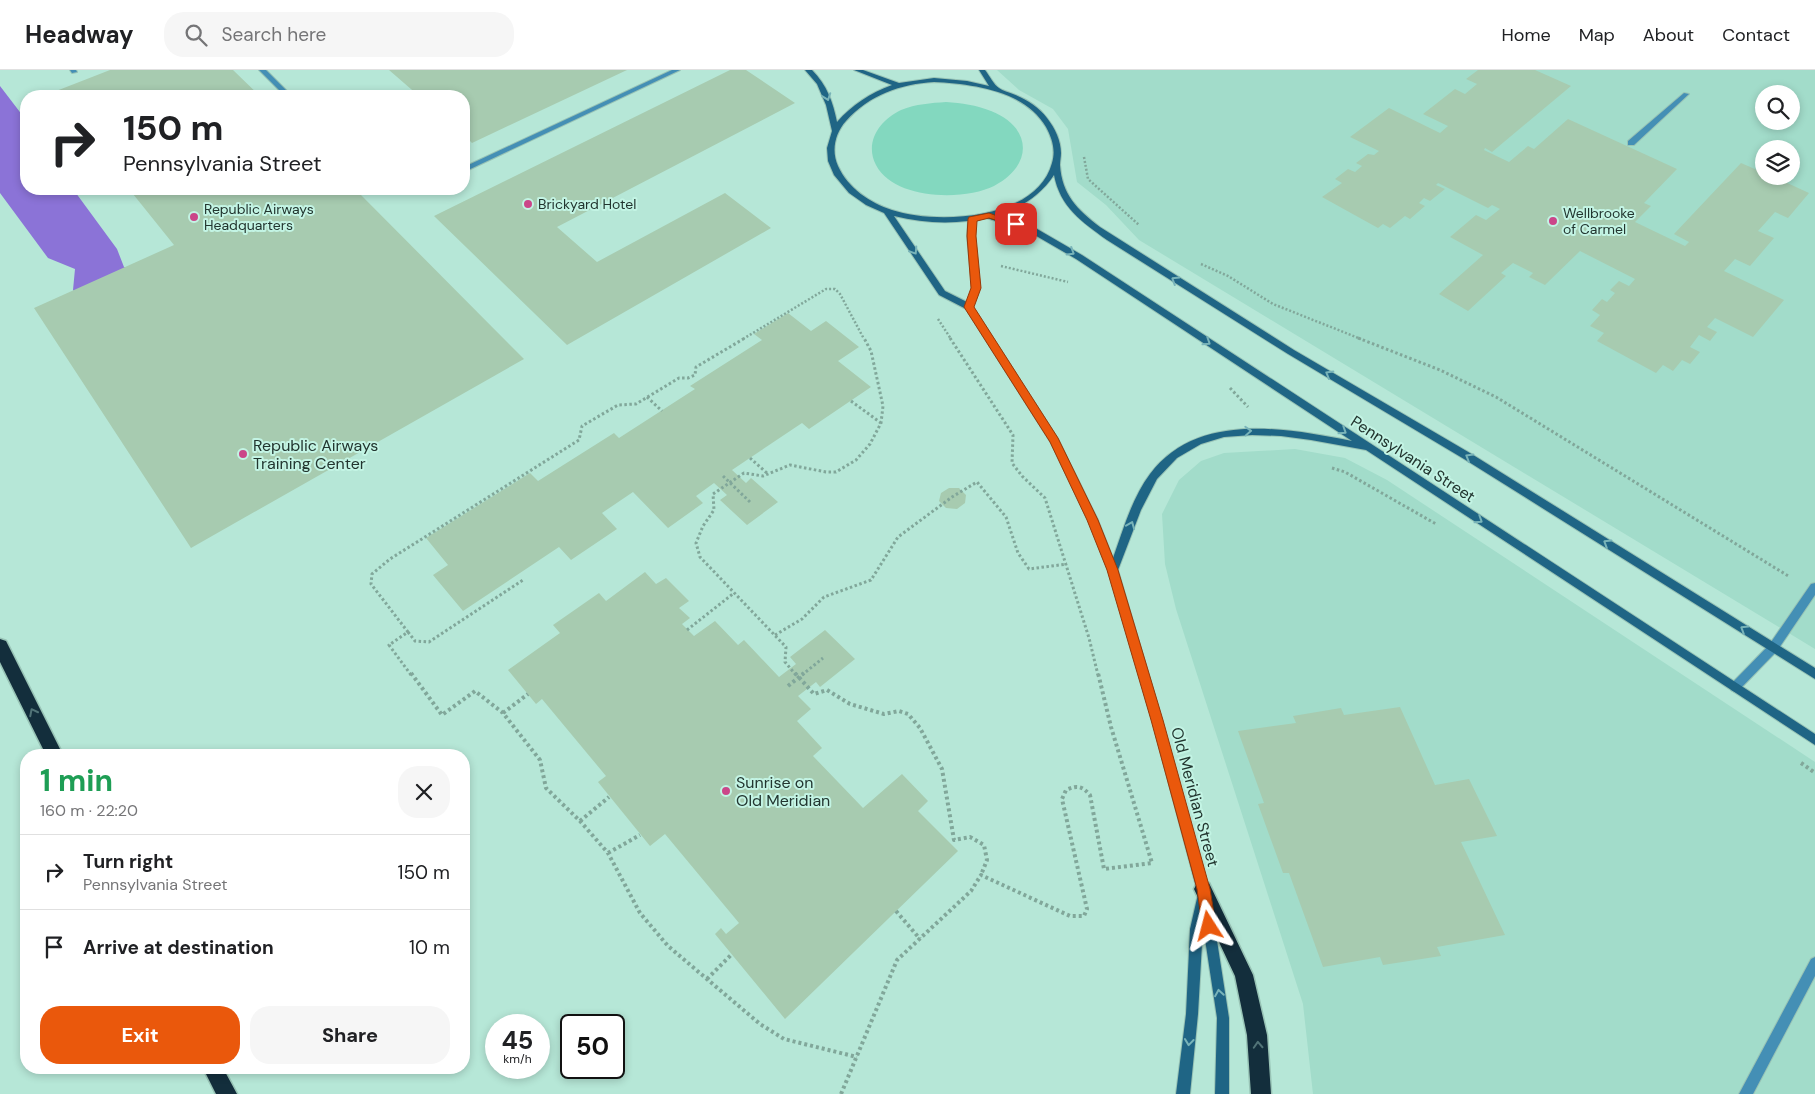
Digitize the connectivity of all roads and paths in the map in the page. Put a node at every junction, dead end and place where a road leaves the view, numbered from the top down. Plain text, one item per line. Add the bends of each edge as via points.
1 (262, 70) edge
2 (677, 70) edge
3 (808, 70) edge
4 (857, 70) edge
5 (982, 70) edge
6 (922, 71) edge
7 (915, 82) junction
8 (898, 85) junction
9 (995, 89) junction
10 (283, 90) edge
11 (1686, 94) dead end
12 (835, 130) junction
13 (1631, 143) dead end
14 (1083, 154) dead end
15 (1056, 164) junction
16 (470, 167) edge
17 (887, 211) junction
18 (989, 216) junction
19 (972, 219) junction
20 (1140, 225) dead end
21 (1194, 261) dead end
22 (1001, 266) dead end
23 (1075, 284) dead end
24 (969, 307) junction
25 (937, 317) dead end
26 (647, 397) junction
27 (851, 401) dead end
28 (662, 410) dead end
29 (882, 423) junction
30 (1369, 448) junction
31 (750, 458) dead end
32 (1327, 466) dead end
33 (768, 474) junction
34 (723, 476) dead end
35 (730, 483) junction
36 (750, 502) dead end
37 (1439, 526) dead end
38 (1067, 564) junction
39 (1113, 570) junction
40 (523, 580) dead end
41 (1814, 589) edge
42 (734, 593) junction
43 (687, 630) dead end
44 (408, 632) junction
45 (774, 635) junction
46 (0, 646) edge
47 (1773, 648) junction
48 (823, 658) dead end
49 (1815, 674) edge
50 (799, 678) junction
51 (788, 686) dead end
52 (1735, 687) junction
53 (528, 694) dead end
54 (503, 712) junction
55 (1815, 740) edge
56 (52, 749) edge
57 (609, 796) dead end
58 (580, 821) junction
59 (640, 835) dead end
60 (608, 853) junction
61 (981, 875) junction
62 (1204, 889) junction
63 (896, 911) dead end
64 (920, 939) junction
65 (732, 954) dead end
66 (1815, 963) edge
67 (708, 979) junction
68 (857, 1057) junction
69 (216, 1074) edge
70 (227, 1094) edge
71 (841, 1094) edge
72 (1184, 1094) edge
73 (1222, 1094) edge
74 (1261, 1094) edge
75 (1746, 1094) edge

1 - 10 lane
2 - 16 lane
3 -> 12 main road via 827,94
4 - 8 main road
5 - 9 main road
6 - 7 main road
7 - 8 main road, Pennsylvania Street
7 - 9 main road, Pennsylvania Street via 950,80
8 - 12 main road, Pennsylvania Street via 859,104
9 - 15 main road, Pennsylvania Street via 1030,106 1042,117 1057,143
11 - 13 lane
12 - 17 main road via 830,153 838,175 857,195
14 - 20 path via 1088,180
15 - 18 main road via 1048,180 1034,194
47 -> 15 main road, Pennsylvania Street via 1110,238 1087,220 1062,193
17 - 19 main road via 919,219
17 -> 24 main road, Old Meridian Street via 942,293
18 - 19 main road
18 -> 30 main road, Pennsylvania Street via 1029,228 1051,240
19 - 24 main road via 976,288
21 - 41 path via 1228,276 1273,304 1440,370 1496,397
22 - 23 path via 1045,274
24 - 39 main road, Old Meridian Street via 1055,441
25 - 38 path via 1013,435 1012,463 1045,498
26 - 28 path
26 - 29 path via 679,378 695,375 696,367 826,289 835,289 871,351 883,406
26 - 44 path via 636,404 618,405 582,426 579,440 390,559 372,574 370,584
27 - 29 path
29 - 33 path via 856,460 836,472 790,465
39 -> 30 main road via 1154,476 1182,449 1201,440 1269,431
30 -> 52 main road, Pennsylvania Street
31 - 33 path
32 - 37 path via 1345,472
33 - 35 path via 744,473
34 - 35 path
35 - 36 path
35 - 42 path via 714,494 714,510 696,543 700,557
38 - 45 path via 1029,569 1019,560 1008,522 977,482 898,537 871,580 824,597 802,619
38 - 61 path via 1152,863 1104,869 1090,795 1084,788 1075,786 1066,790 1062,800 1087,909 1084,916 1070,916
39 - 62 main road, Old Meridian Street
40 - 44 path via 429,642 415,641
41 - 47 lane
42 - 43 path
42 - 45 path
44 - 54 path via 389,644 442,715 475,692
45 - 50 path via 786,647 785,662
56 -> 46 highway
47 - 49 main road, Pennsylvania Street
47 - 52 lane
48 - 50 path
50 - 51 path
50 - 61 path via 814,694 827,690 850,704 884,714 899,711 908,714 920,728 942,769 954,840 970,837 984,846 986,860
52 - 55 main road, Pennsylvania Street
53 - 54 path
54 - 58 path via 540,760 546,788
57 - 58 path
58 - 60 path
59 - 60 path
60 - 67 path via 640,913 668,946
61 - 64 path via 971,891
62 -> 72 main road, Old Meridian Street via 1196,929
73 -> 62 main road, Old Meridian Street via 1223,1018
74 -> 62 highway via 1258,1035 1244,975
63 - 64 path
64 - 68 path via 897,960
65 - 67 path
66 - 75 lane
67 - 68 path via 760,1024 784,1038
68 - 71 path
69 - 70 highway

